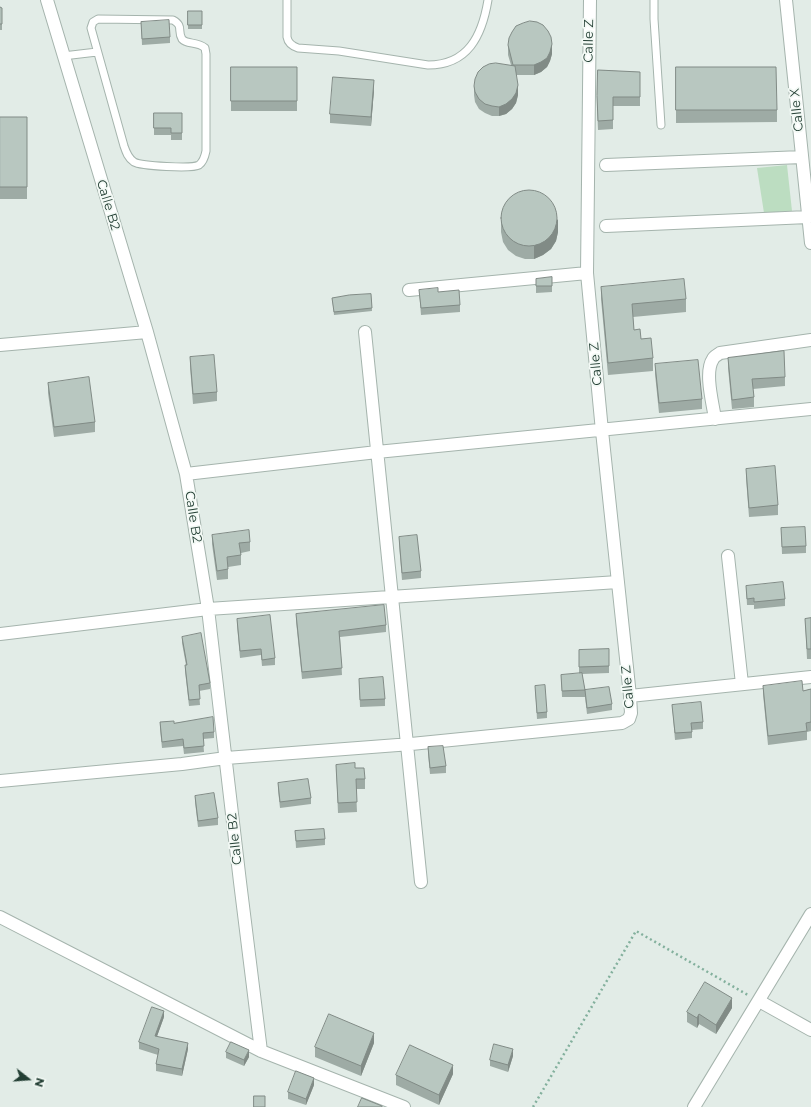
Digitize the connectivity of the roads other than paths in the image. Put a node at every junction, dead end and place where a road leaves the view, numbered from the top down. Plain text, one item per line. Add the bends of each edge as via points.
1 (47, 0) edge
2 (287, 0) edge
3 (488, 0) edge
4 (590, 0) edge
5 (654, 0) edge
6 (786, 0) edge
7 (97, 52) junction
8 (63, 56) junction
9 (661, 125) dead end
10 (802, 157) junction
11 (606, 165) dead end
12 (808, 217) junction
13 (606, 226) dead end
14 (811, 243) edge
15 (587, 273) junction
16 (409, 290) dead end
17 (147, 332) junction
18 (365, 332) dead end
19 (811, 340) edge
20 (0, 345) edge
21 (811, 409) edge
22 (715, 419) junction
23 (602, 431) junction
24 (377, 452) junction
25 (186, 474) junction
26 (728, 556) dead end
27 (618, 582) junction
28 (392, 597) junction
29 (208, 609) junction
30 (0, 634) edge
31 (811, 677) edge
32 (742, 684) junction
33 (630, 696) junction
34 (407, 744) junction
35 (226, 758) junction
36 (0, 781) edge
37 (421, 882) dead end
38 (811, 914) edge
39 (0, 917) edge
40 (759, 1001) junction
41 (811, 1030) edge
42 (261, 1051) junction
43 (404, 1107) edge
44 (694, 1107) edge

1 - 8 street, Calle B2
2 - 3 lane via 287,37 293,46 428,65 453,62 471,47 485,20
4 - 15 street, Calle Z
5 - 9 lane
6 - 10 street, Calle X
7 - 7 lane via 130,159 143,165 190,167 200,164 206,151 205,48 183,40 180,26 173,20 98,19 93,22 91,28
7 - 8 lane
8 - 17 street, Calle B2
10 - 11 street
10 - 12 street, Calle X
12 - 13 street
12 - 14 street, Calle X
15 - 16 street
15 - 23 street, Calle Z
17 - 20 street
17 - 25 street, Calle B2
18 - 24 street
19 - 22 street via 720,353 713,358 709,379
21 - 22 street
22 - 23 street
23 - 24 street
23 - 27 street, Calle Z
24 - 25 street
24 - 28 street
25 - 29 street, Calle B2
26 - 32 street
27 - 28 street
27 - 33 street, Calle Z
28 - 29 street
28 - 34 street
29 - 30 street
29 - 35 street, Calle B2
31 - 32 street
32 - 33 street
33 - 34 street, Calle Z via 631,713 629,719 622,723
34 - 35 street
34 - 37 street
35 - 36 street
35 - 42 street, Calle B2
38 - 40 street
39 - 42 street
40 - 41 street
40 - 44 street
42 - 43 street

